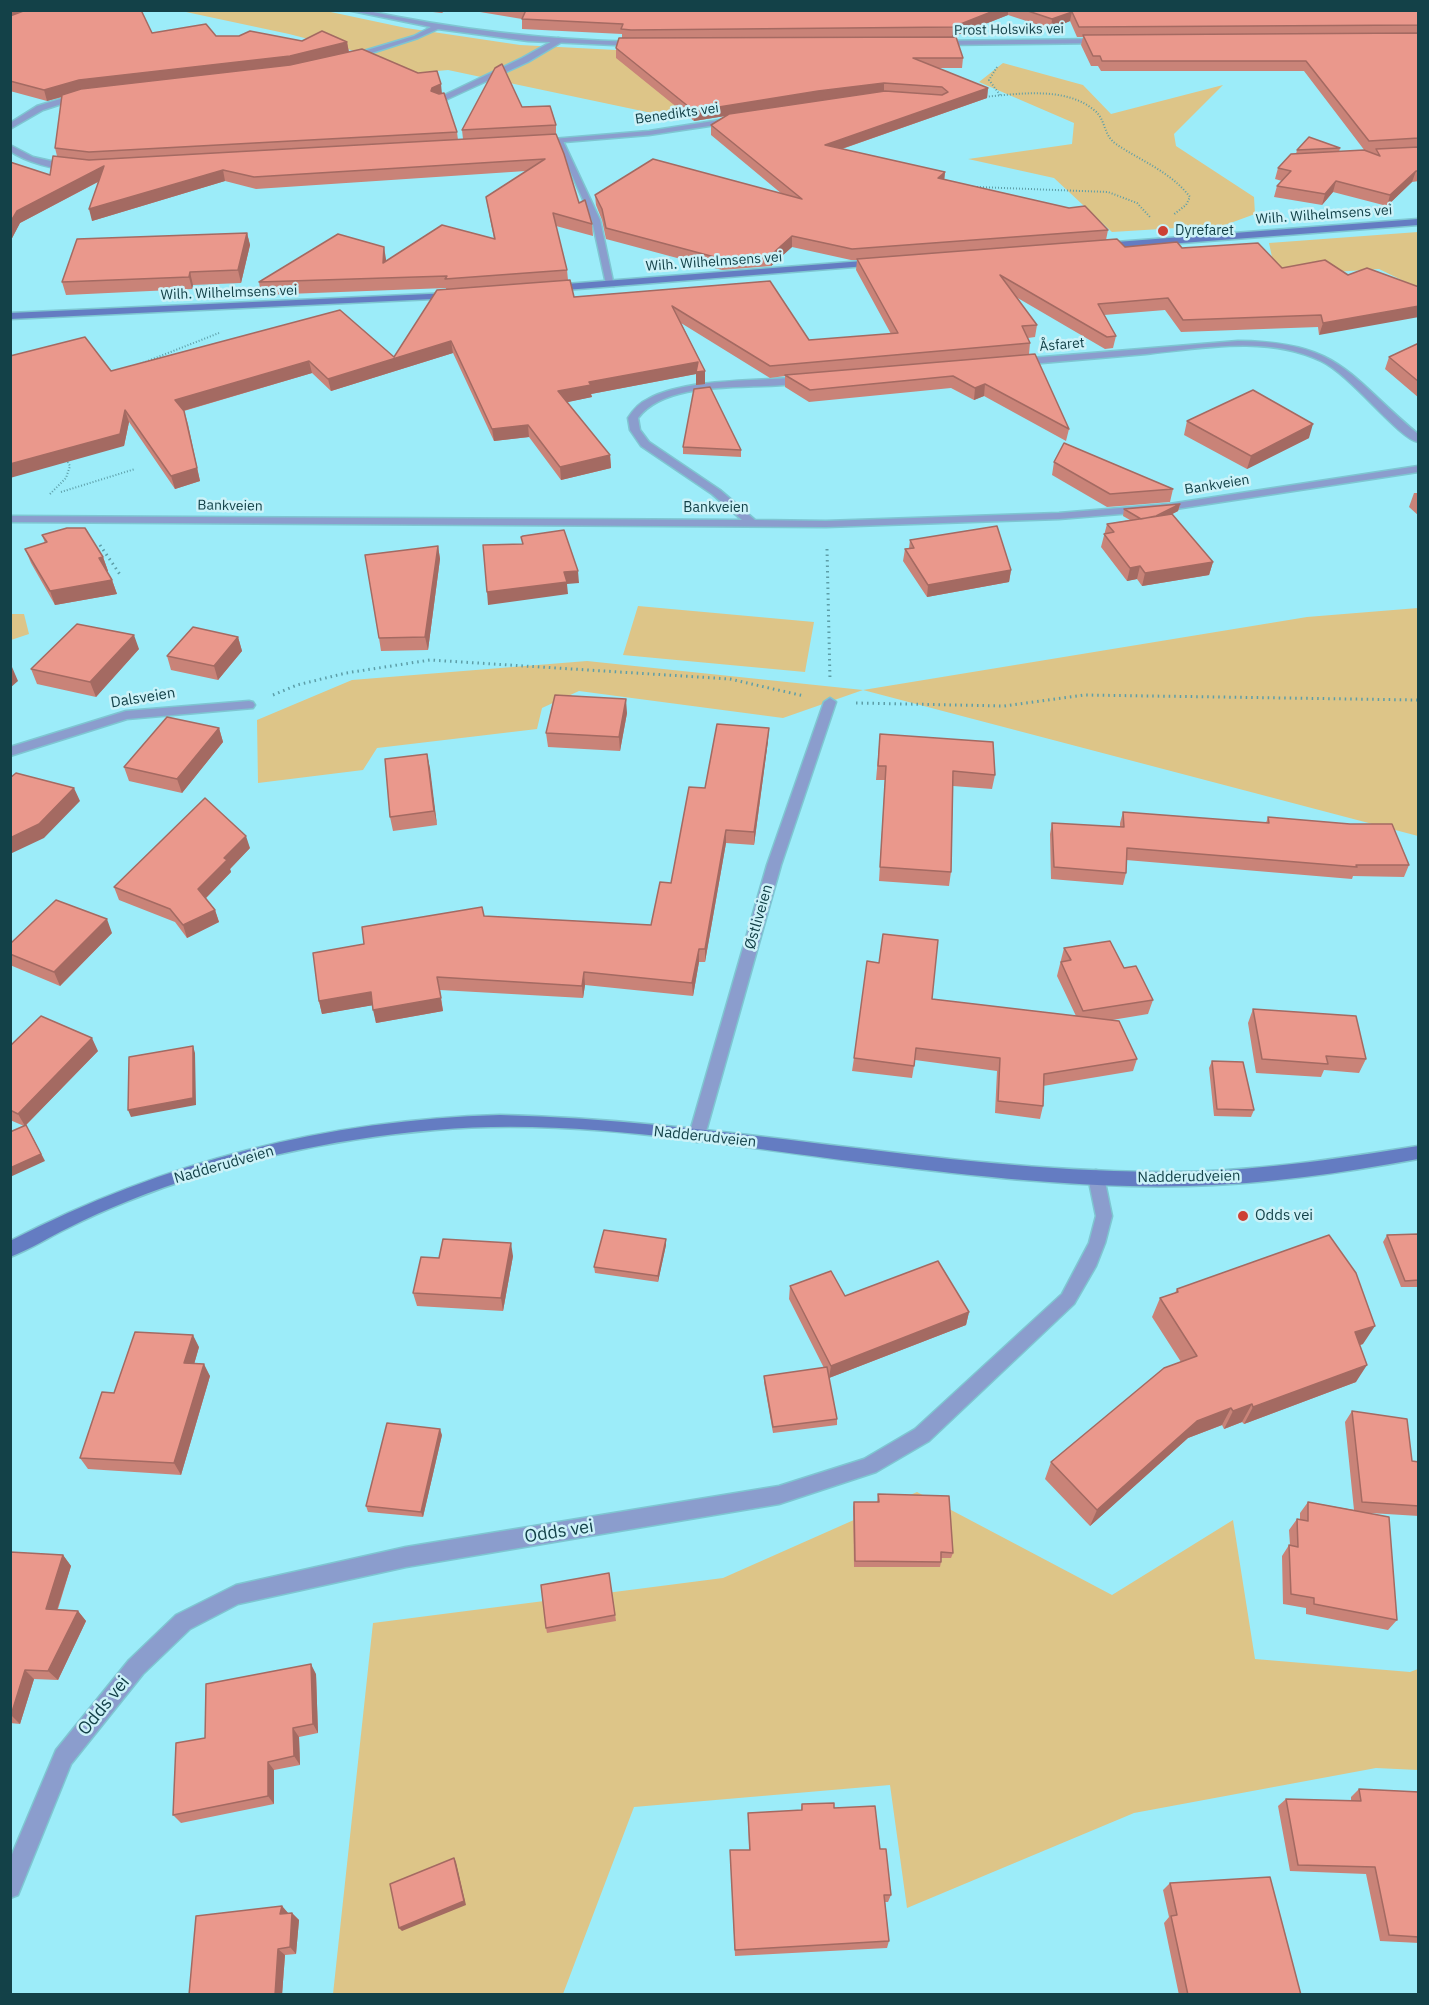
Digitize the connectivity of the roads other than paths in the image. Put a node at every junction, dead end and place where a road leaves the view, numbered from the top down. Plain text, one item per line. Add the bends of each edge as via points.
1 (350, 10) edge
2 (435, 28) junction
3 (561, 40) junction
4 (1112, 41) edge
5 (934, 43) edge
6 (643, 44) edge
7 (344, 60) edge
8 (93, 94) edge
9 (438, 100) edge
10 (737, 119) edge
11 (10, 127) edge
12 (559, 141) junction
13 (535, 143) edge
14 (10, 147) edge
15 (83, 166) edge
16 (1419, 222) edge
17 (1091, 247) edge
18 (886, 262) edge
19 (611, 284) junction
20 (541, 289) edge
21 (459, 295) edge
22 (10, 316) edge
23 (1013, 363) edge
24 (816, 379) edge
25 (1419, 439) edge
26 (1419, 469) edge
27 (10, 519) edge
28 (752, 523) junction
29 (830, 702) road end
30 (249, 705) dead end
31 (10, 752) edge
32 (697, 1135) junction
33 (1419, 1153) edge
34 (1096, 1177) junction
35 (10, 1250) edge
36 (10, 1887) edge

1 - 2 street
2 - 3 street
2 - 7 street
3 - 6 street
3 - 9 street
4 - 5 street, Prost Holsviks vei
8 - 11 street via 40,108
10 - 12 street, Benedikts vei via 649,133
12 - 13 street, Benedikts vei
12 - 19 street via 596,220
14 - 15 street via 36,160
16 - 17 street, Wilh. Wilhelmsens vei
18 - 19 street, Wilh. Wilhelmsens vei
19 - 20 street, Wilh. Wilhelmsens vei
21 - 22 street, Wilh. Wilhelmsens vei
23 - 25 street, Åsfaret via 1202,346 1283,346 1325,359 1343,371
24 - 28 street via 678,393 656,398 639,408 633,418 635,430 645,444 716,492
26 - 28 street, Bankveien via 1169,507 1059,516
27 - 28 street, Bankveien
29 - 32 street, Østliveien via 774,865
30 - 31 street, Dalsveien via 126,715
32 - 34 street, Nadderudveien via 939,1164
32 - 35 street, Nadderudveien via 500,1121 361,1132 214,1165 109,1202
33 - 34 street, Nadderudveien via 1255,1176 1156,1180
34 - 36 street, Odds vei via 1104,1216 1097,1243 1068,1299 922,1435 869,1466 779,1495 406,1557 236,1595 183,1622 136,1667 63,1757

